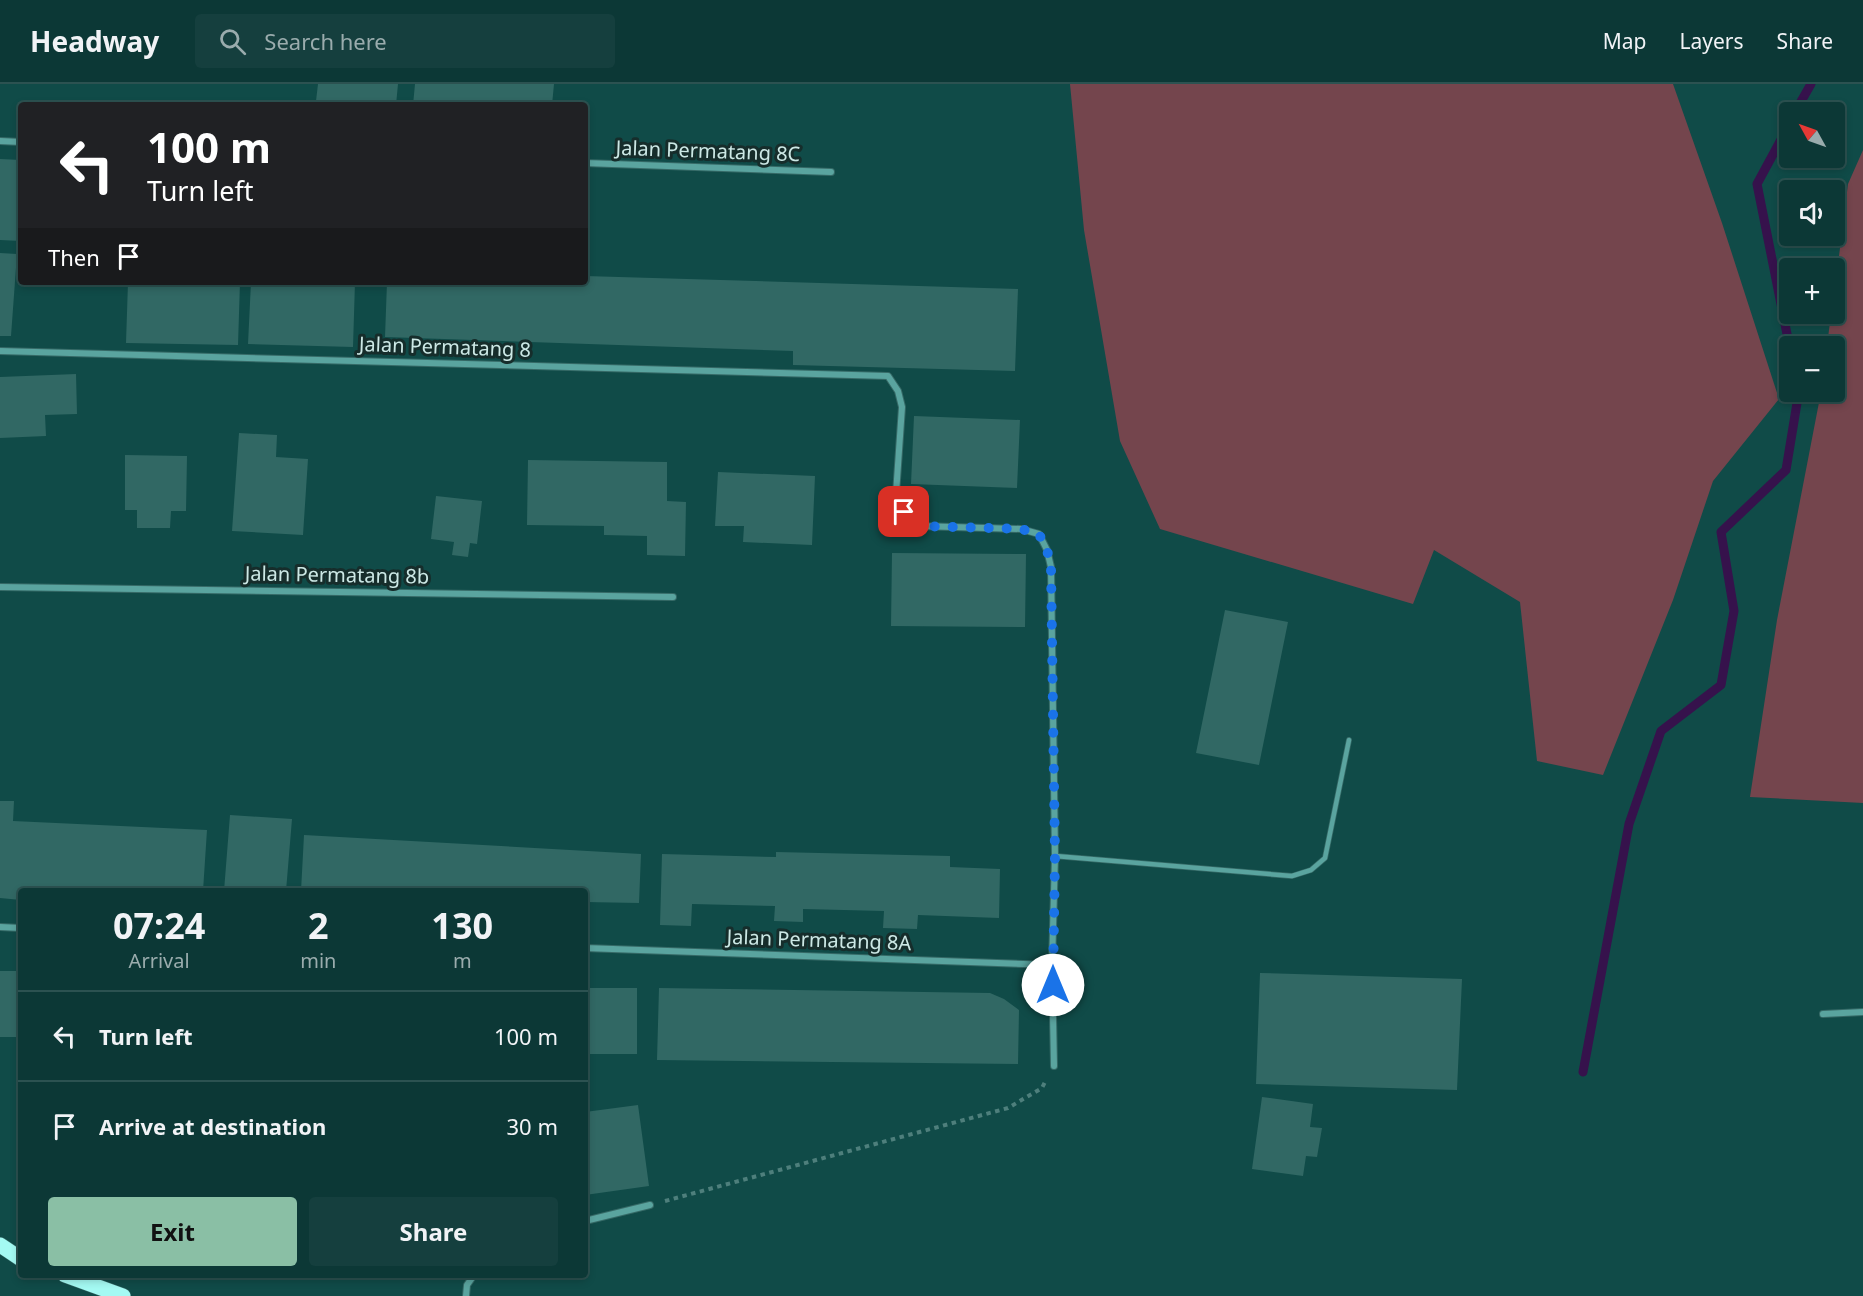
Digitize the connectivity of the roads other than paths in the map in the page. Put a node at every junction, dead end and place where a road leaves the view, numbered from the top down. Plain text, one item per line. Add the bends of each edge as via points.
1 (0, 141) edge
2 (18, 142) edge
3 (588, 163) edge
4 (831, 172) dead end
5 (0, 351) edge
6 (0, 587) edge
7 (673, 597) dead end
8 (1349, 740) dead end
9 (1055, 856) junction
10 (0, 927) edge
11 (18, 928) edge
12 (588, 948) edge
13 (1052, 964) junction
14 (1863, 1012) edge
15 (1823, 1014) dead end
16 (1054, 1066) road end
17 (650, 1205) road end
18 (588, 1220) edge
19 (0, 1245) edge
20 (18, 1257) edge
21 (73, 1278) edge
22 (472, 1278) edge
23 (123, 1296) edge
24 (466, 1296) edge

1 - 2 street
3 - 4 street, Jalan Permatang 8C
5 - 9 street, Jalan Permatang 8 via 888,376 902,406 896,494 904,512 920,526 1021,529 1039,534 1047,550 1051,567
6 - 7 street, Jalan Permatang 8b
8 - 9 lane via 1325,858 1311,870 1292,876
9 - 13 street
10 - 11 street
12 - 13 street, Jalan Permatang 8A
13 - 16 street
14 - 15 street
17 - 18 street
19 - 20 main road
21 - 23 main road
22 - 24 street

